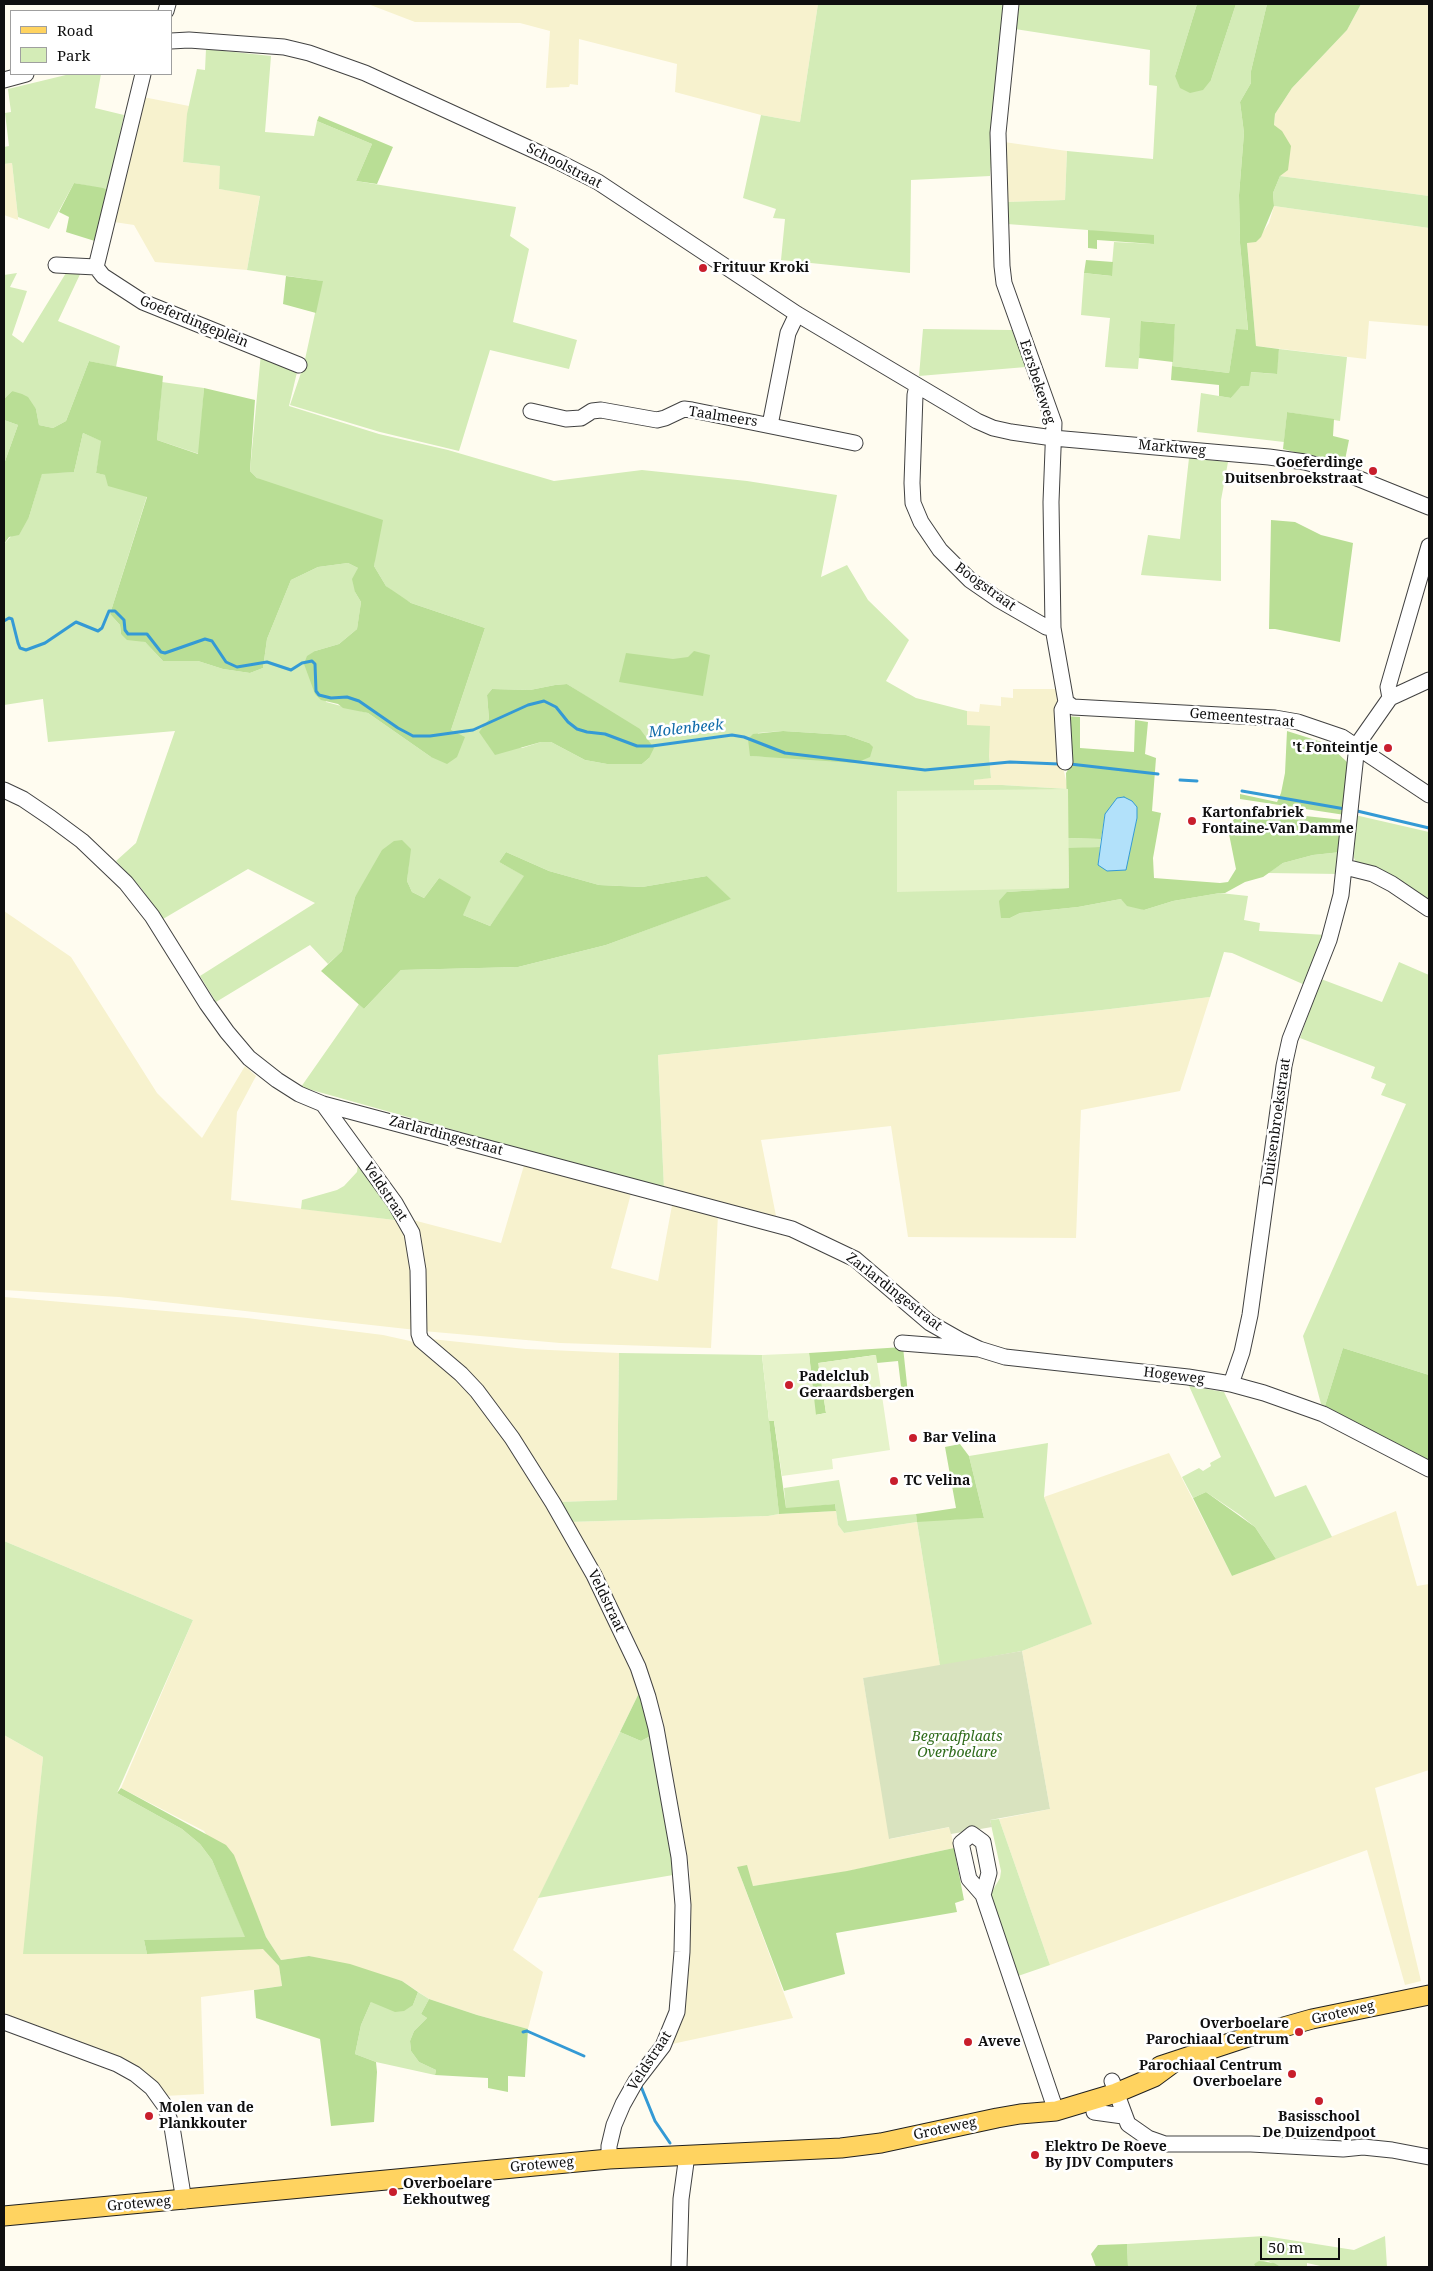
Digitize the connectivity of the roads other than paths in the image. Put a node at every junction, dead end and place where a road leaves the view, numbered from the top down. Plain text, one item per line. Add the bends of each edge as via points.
1 (1011, 4) edge
2 (172, 40) edge
3 (22, 75) edge
4 (139, 76) edge
5 (4, 80) edge
6 (56, 265) dead end
7 (96, 267) junction
8 (797, 314) junction
9 (299, 365) dead end
10 (917, 386) junction
11 (532, 410) dead end
12 (770, 425) junction
13 (1053, 438) junction
14 (855, 443) dead end
15 (1429, 507) edge
16 (1429, 546) edge
17 (1053, 628) junction
18 (1429, 680) edge
19 (1390, 698) junction
20 (1066, 702) junction
21 (1357, 745) junction
22 (1065, 762) dead end
23 (4, 790) edge
24 (1429, 795) edge
25 (1345, 867) junction
26 (1429, 909) edge
27 (323, 1104) junction
28 (902, 1343) dead end
29 (979, 1349) junction
30 (1231, 1384) junction
31 (1429, 1469) edge
32 (983, 1895) dead end
33 (1429, 1995) edge
34 (4, 2022) edge
35 (1114, 2087) junction
36 (1054, 2105) junction
37 (1094, 2112) dead end
38 (1124, 2116) junction
39 (687, 2155) junction
40 (1429, 2157) edge
41 (609, 2159) junction
42 (184, 2200) junction
43 (4, 2216) edge
44 (679, 2267) edge

1 - 13 street, Eersbekeweg via 998,133 1002,266 1004,283 1054,423
2 - 8 street, Schoolstraat via 284,48 365,73 598,182
3 - 5 street
4 - 7 street
6 - 7 street
7 - 9 street, Goeferdingeplein via 103,276 143,302
8 - 10 street, Schoolstraat
8 - 12 street, Taalmeers via 788,333
10 - 13 street, Marktweg via 993,428
10 - 17 street, Boogstraat via 912,483 914,503 921,522 940,550 970,580 999,600
11 - 12 street, Taalmeers via 566,419 580,418 601,410 657,420 692,410
12 - 14 street, Taalmeers
13 - 15 street, Marktweg via 1306,462 1350,474
13 - 17 street, Eersbekeweg
16 - 19 street via 1388,687
17 - 20 street, Eersbekeweg
18 - 19 street
19 - 21 street
20 - 21 street, Gemeentestraat via 1074,707 1276,718 1320,728
20 - 22 street, Eersbekeweg via 1062,710
21 - 24 street, Gemeentestraat
21 - 25 street, Duitsenbroekstraat
23 - 27 street, Zarlardingestraat via 23,799 82,841 126,883 152,916 206,1004 249,1058 299,1094
25 - 26 street via 1373,874
25 - 30 street, Duitsenbroekstraat via 1329,940 1290,1039 1284,1066 1250,1315
27 - 29 street, Zarlardingestraat via 792,1228 855,1258 930,1322
27 - 41 street, Veldstraat via 395,1203 412,1233 418,1270 421,1340 461,1374 486,1403 553,1503 594,1575 625,1639 650,1705 665,1777 683,1905 677,2012 663,2046 623,2104 614,2125
28 - 29 street, Hogeweg
29 - 30 street, Hogeweg via 1005,1357
30 - 31 street, Hogeweg via 1322,1414
32 - 36 street
33 - 35 main road, Groteweg via 1312,2019 1248,2037 1173,2064 1141,2070
34 - 42 street via 117,2064 152,2088 165,2106 172,2127
35 - 36 main road, Groteweg
35 - 38 street
36 - 39 main road, Groteweg via 881,2143 841,2148
37 - 38 street
38 - 40 street via 1136,2131 1165,2144 1363,2147
39 - 41 main road, Groteweg
39 - 44 street
41 - 42 main road, Groteweg
42 - 43 main road, Groteweg

